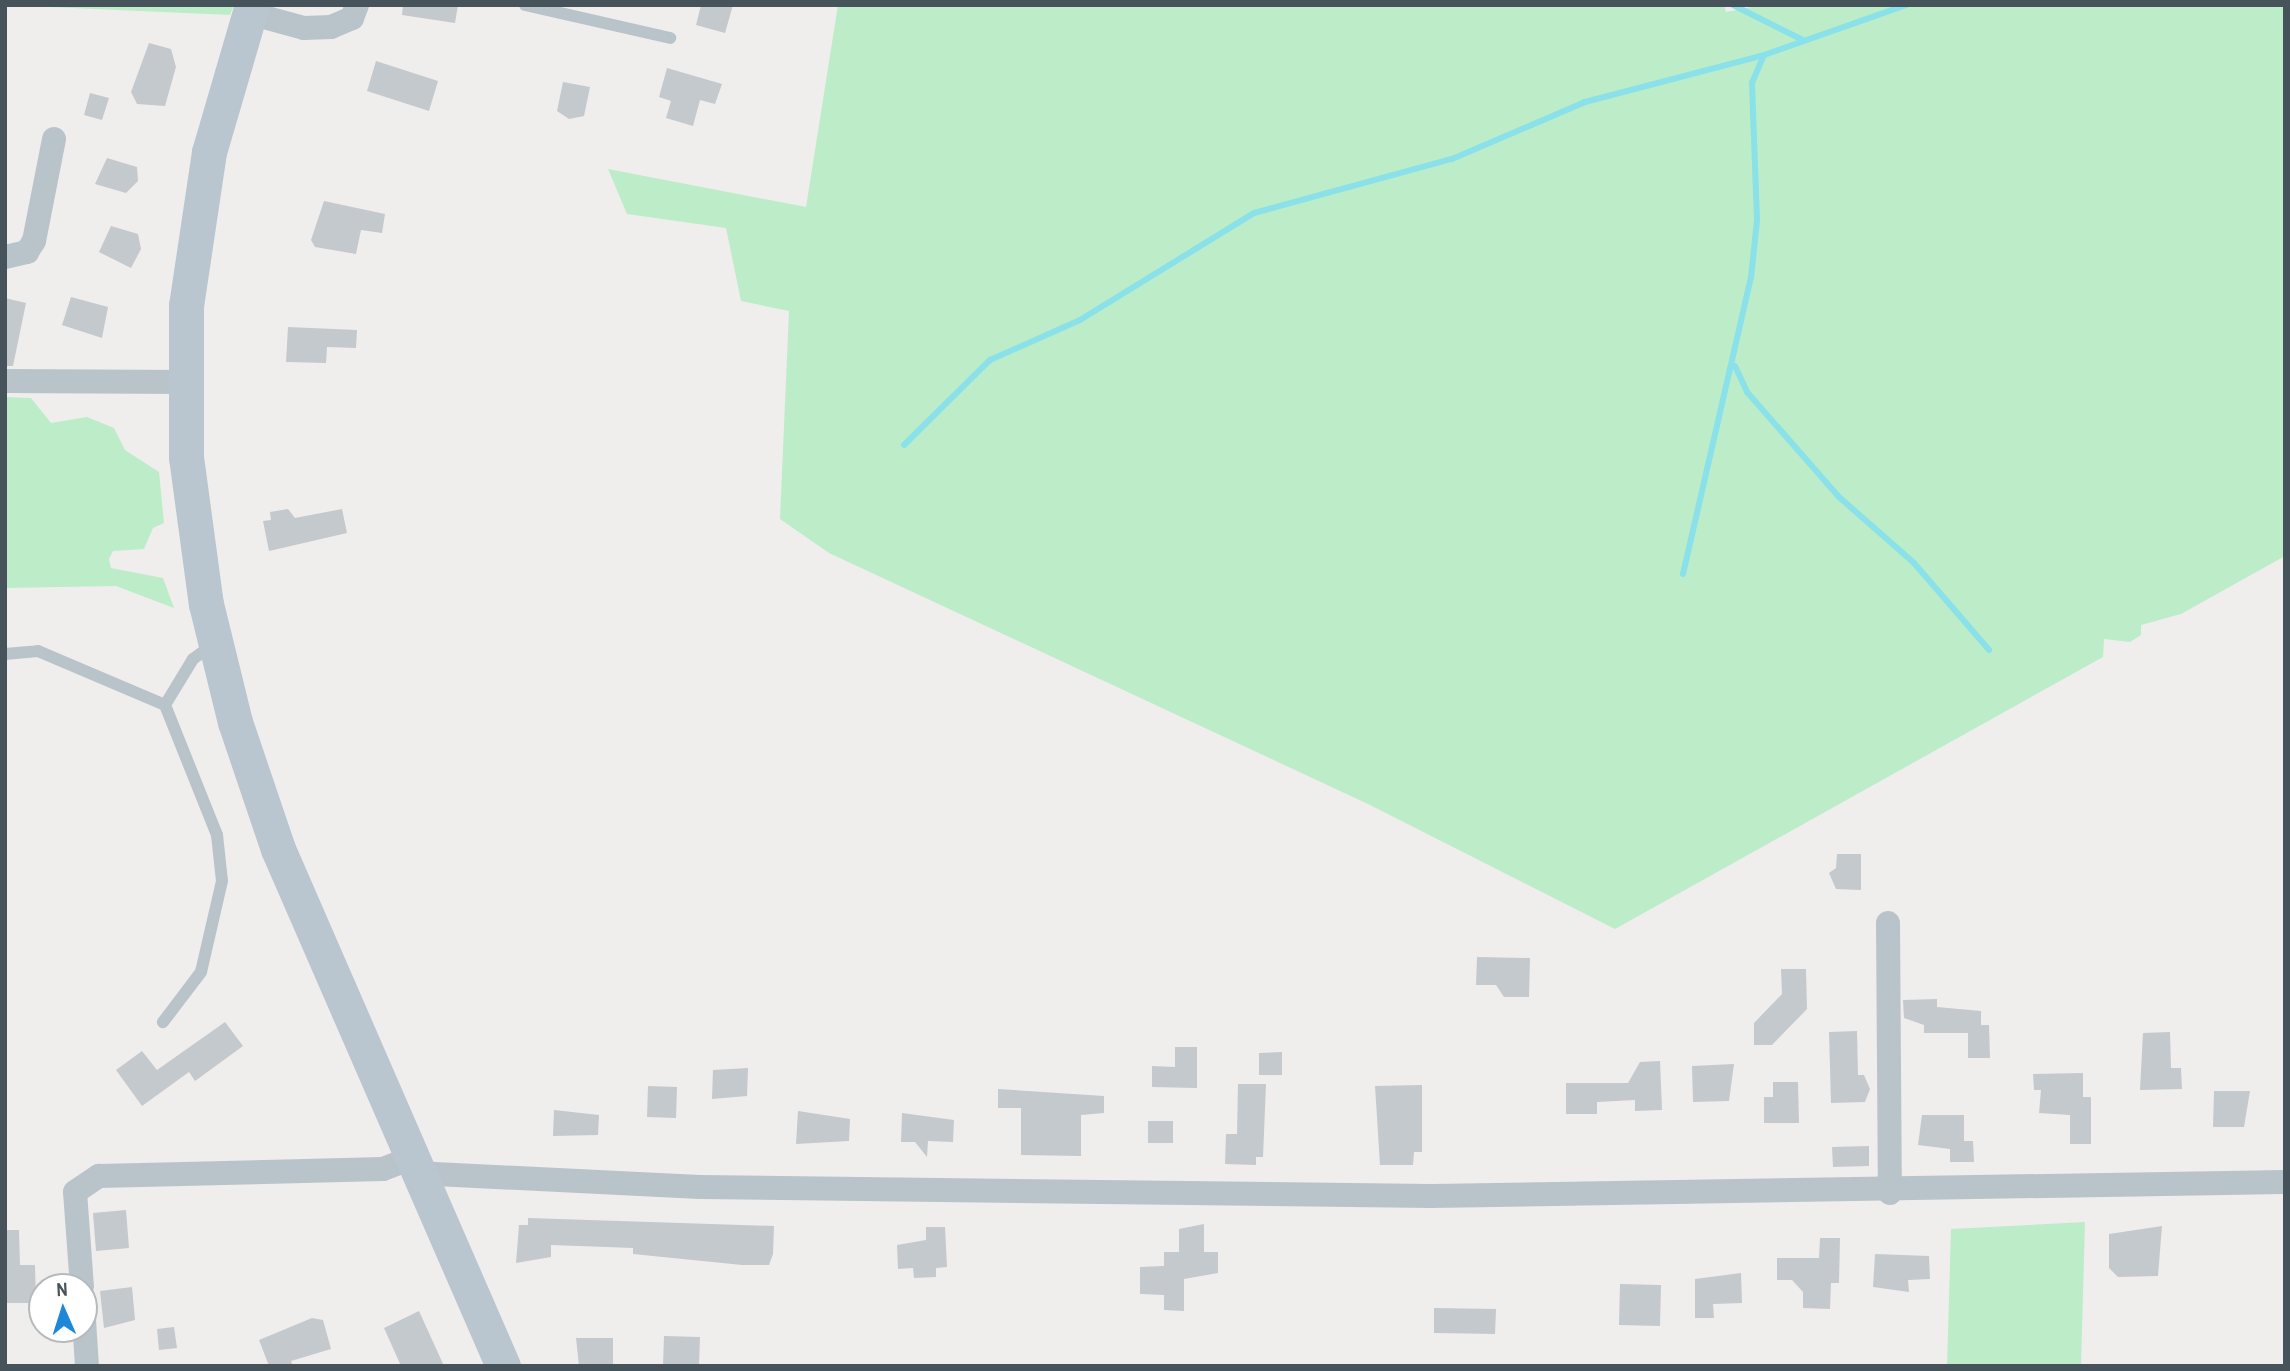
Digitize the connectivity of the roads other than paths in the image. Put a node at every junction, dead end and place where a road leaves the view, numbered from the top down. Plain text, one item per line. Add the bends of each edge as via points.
1 (357, 5) edge
2 (525, 5) edge
3 (251, 9) edge
4 (670, 38) dead end
5 (54, 139) dead end
6 (5, 257) edge
7 (5, 381) edge
8 (183, 382) junction
9 (215, 642) junction
10 (5, 654) edge
11 (166, 705) junction
12 (1888, 923) dead end
13 (163, 1023) dead end
14 (412, 1166) junction
15 (2285, 1182) edge
16 (1890, 1192) junction
17 (81, 1273) edge
18 (86, 1343) edge
19 (87, 1366) edge
20 (503, 1366) edge

1 - 3 street via 352,18 331,27 304,28
2 - 4 lane
3 - 8 street via 200,195
5 - 6 street via 34,242 27,252
7 - 8 street
8 - 9 street via 192,528
9 - 11 lane via 193,659
9 - 14 street via 278,849
10 - 11 lane via 38,651
11 - 13 lane via 217,835 222,881 201,972
12 - 16 street
14 - 16 street via 700,1187 1430,1196
14 - 17 street via 99,1176 75,1192
14 - 20 street
15 - 16 street
18 - 19 street

